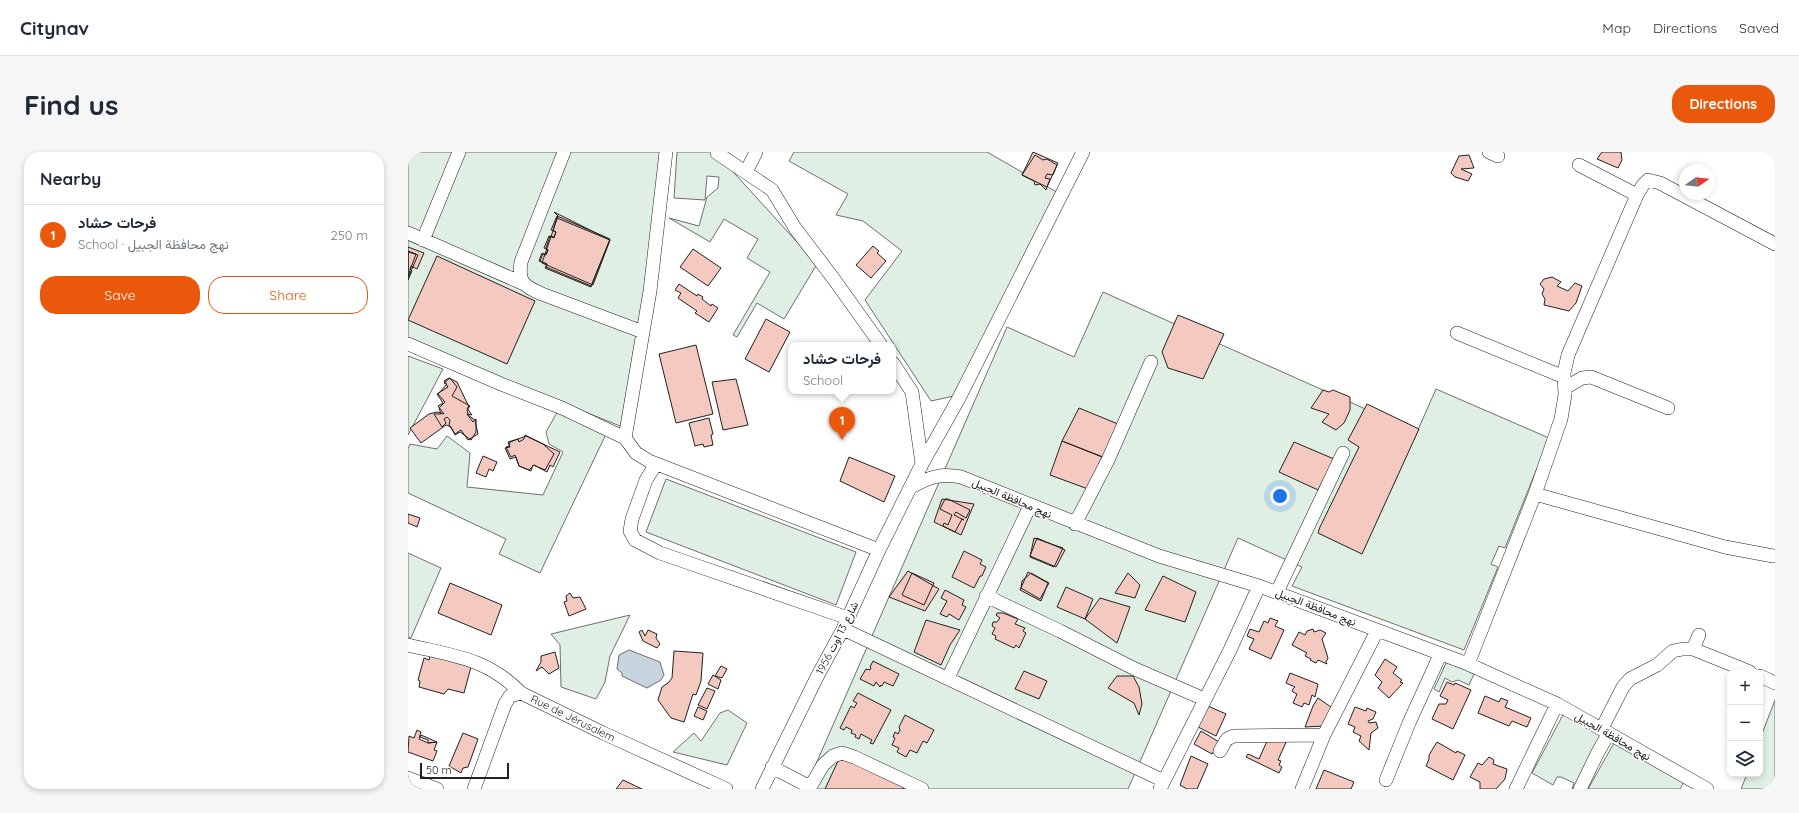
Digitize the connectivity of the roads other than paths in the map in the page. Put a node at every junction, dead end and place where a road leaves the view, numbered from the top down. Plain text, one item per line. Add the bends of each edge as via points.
1 (459, 152) edge
2 (564, 152) edge
3 (666, 152) edge
4 (756, 152) edge
5 (1083, 152) edge
6 (717, 153) edge
7 (1579, 165) dead end
8 (746, 172) junction
9 (1637, 195) junction
10 (408, 233) edge
11 (423, 240) junction
12 (1775, 244) edge
13 (522, 283) junction
14 (643, 332) junction
15 (1457, 334) dead end
16 (879, 342) edge
17 (408, 344) edge
18 (1151, 362) dead end
19 (896, 368) edge
20 (1565, 382) junction
21 (1668, 408) dead end
22 (625, 438) junction
23 (1343, 453) dead end
24 (656, 464) junction
25 (922, 464) junction
26 (911, 487) junction
27 (1535, 494) junction
28 (1030, 506) junction
29 (1075, 524) junction
30 (879, 550) junction
31 (1773, 556) dead end
32 (1259, 586) junction
33 (1277, 592) junction
34 (986, 596) junction
35 (845, 624) junction
36 (1377, 631) junction
37 (1699, 635) dead end
38 (408, 645) edge
39 (1692, 649) junction
40 (1440, 655) junction
41 (1468, 664) junction
42 (1742, 669) edge
43 (1763, 677) edge
44 (948, 678) junction
45 (1775, 683) edge
46 (521, 693) junction
47 (1204, 699) junction
48 (1557, 704) junction
49 (1606, 731) junction
50 (1324, 735) junction
51 (1220, 751) dead end
52 (772, 767) junction
53 (408, 778) edge
54 (1386, 780) dead end
55 (1162, 785) edge
56 (809, 788) edge
57 (437, 789) edge
58 (474, 789) edge
59 (726, 789) edge
60 (762, 789) edge
61 (922, 789) edge
62 (1302, 789) edge
63 (1516, 789) edge
64 (1580, 789) edge
65 (1707, 789) edge

1 - 11 street
2 - 13 street via 521,262
3 - 14 street
4 - 8 street
5 - 25 street, شارع 13 اوت 1956 via 959,398
6 - 8 street
7 - 9 street
8 - 16 street via 772,190 795,228
9 - 12 street via 1648,180 1660,183
9 - 20 street via 1568,355
10 - 11 street
11 - 13 street
13 - 14 street via 542,294
14 - 22 street
15 - 20 street
17 - 22 street via 562,408
18 - 29 street via 1108,460
19 - 25 street via 912,392
20 - 21 street via 1591,377
20 - 27 street via 1561,419
22 - 24 street via 636,453
23 - 33 street
24 - 30 street
24 - 35 street via 646,480 632,519 630,531 635,540 660,553
25 - 26 street, شارع 13 اوت 1956
26 - 28 street, نهج محافظة الجبيل via 927,478 948,474
26 - 30 street, شارع 13 اوت 1956
27 - 31 street via 1726,547
27 - 41 street
28 - 29 street, نهج محافظة الجبيل
28 - 34 street
29 - 32 street, نهج محافظة الجبيل via 1158,556
30 - 35 street, شارع 13 اوت 1956
32 - 33 street, نهج محافظة الجبيل
32 - 47 street
33 - 36 street, نهج محافظة الجبيل
34 - 44 street
34 - 47 street via 1135,669
35 - 44 street
35 - 52 street, شارع 13 اوت 1956
36 - 40 street, نهج محافظة الجبيل
36 - 50 street
37 - 39 street
38 - 46 street via 476,662 500,674
39 - 42 street
39 - 49 street via 1673,651 1657,665 1630,679 1623,687
40 - 41 street, نهج محافظة الجبيل
40 - 54 street
41 - 48 street, نهج محافظة الجبيل
43 - 45 street
44 - 55 street
46 - 58 street, Rue de Jérusalem via 510,696 506,704
46 - 59 street, Rue de Jérusalem
47 - 55 street
48 - 49 street, نهج محافظة الجبيل
48 - 63 street
49 - 64 street
49 - 65 street, نهج محافظة الجبيل
50 - 51 street via 1234,736 1227,739
50 - 62 street
52 - 56 street
52 - 60 street, شارع 13 اوت 1956
53 - 57 street
56 - 61 street via 823,765 833,756 842,753 854,756

